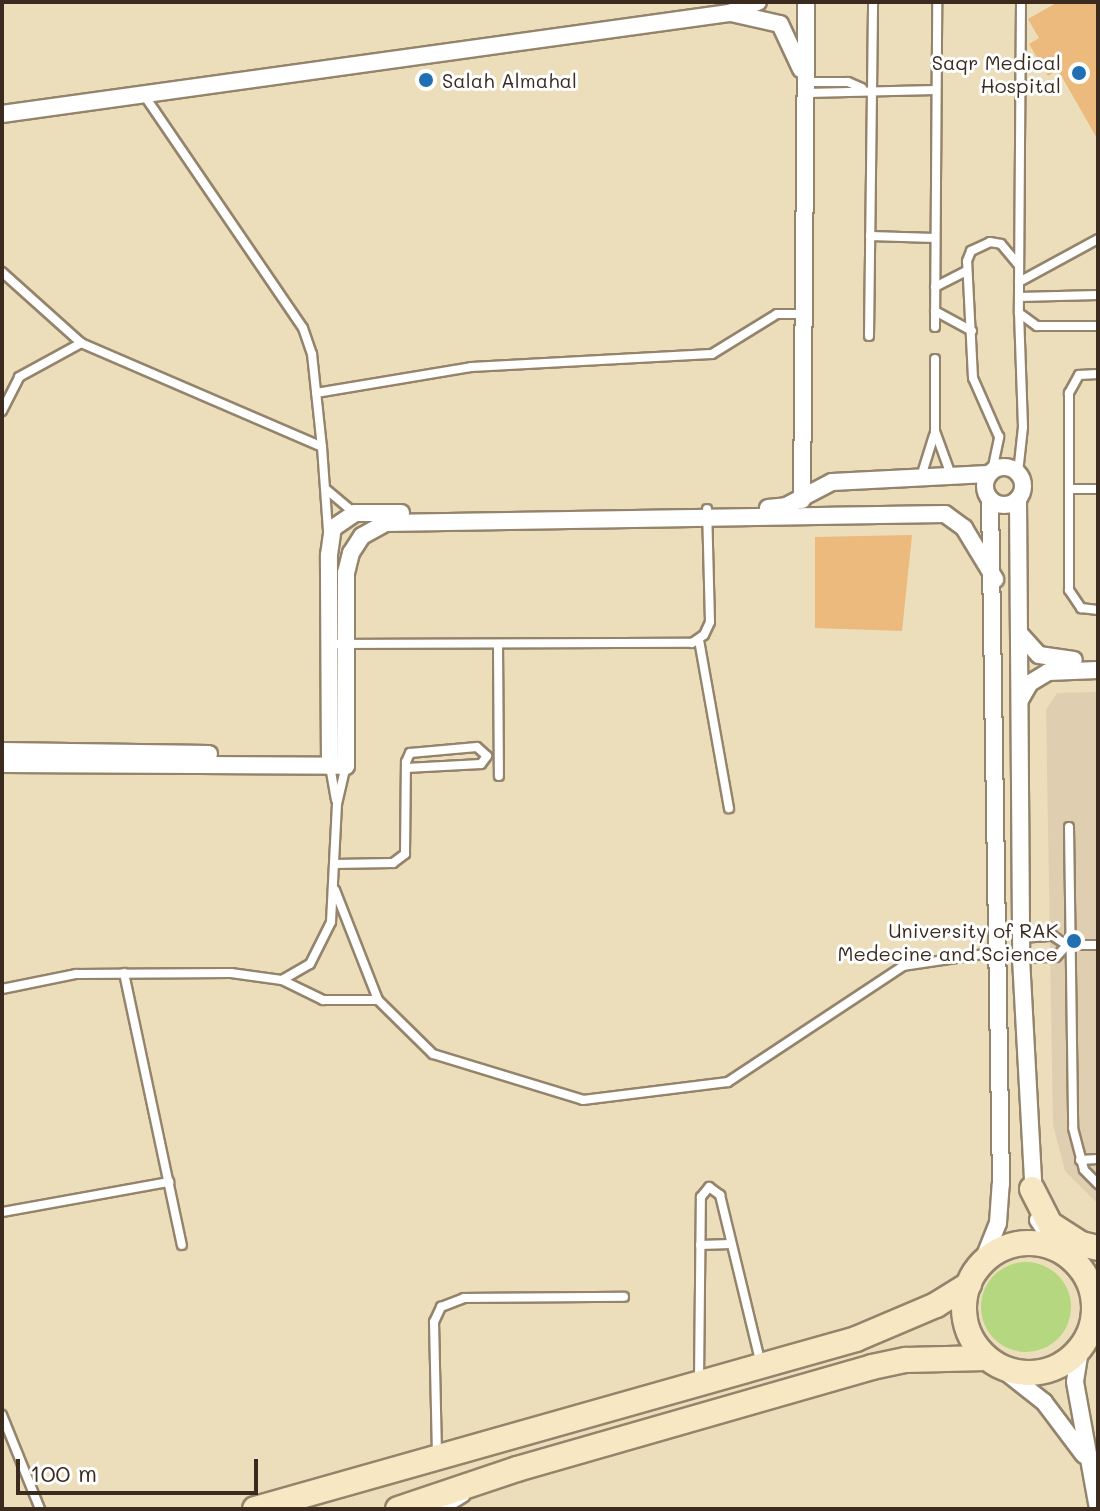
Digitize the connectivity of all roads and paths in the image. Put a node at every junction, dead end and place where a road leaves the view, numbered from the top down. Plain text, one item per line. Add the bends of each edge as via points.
1 (758, 2) edge
2 (806, 2) edge
3 (873, 2) edge
4 (937, 2) edge
5 (1021, 2) edge
6 (729, 13) junction
7 (805, 88) junction
8 (867, 88) junction
9 (936, 90) junction
10 (144, 94) junction
11 (2, 114) edge
12 (870, 236) junction
13 (935, 238) junction
14 (1098, 239) edge
15 (1018, 265) junction
16 (966, 271) junction
17 (2, 272) edge
18 (1019, 282) junction
19 (935, 287) junction
20 (1098, 295) edge
21 (1019, 297) junction
22 (935, 311) junction
23 (1019, 313) junction
24 (805, 314) junction
25 (1098, 326) edge
26 (935, 327) dead end
27 (972, 331) junction
28 (869, 336) dead end
29 (81, 343) junction
30 (935, 359) dead end
31 (1098, 374) edge
32 (316, 393) junction
33 (2, 411) edge
34 (935, 431) junction
35 (322, 447) junction
36 (990, 473) junction
37 (1018, 473) junction
38 (953, 479) junction
39 (920, 481) junction
40 (1069, 489) junction
41 (1098, 489) edge
42 (327, 490) junction
43 (802, 496) junction
44 (1018, 499) junction
45 (990, 500) junction
46 (355, 513) junction
47 (707, 513) junction
48 (802, 516) junction
49 (329, 555) junction
50 (995, 579) junction
51 (1098, 610) edge
52 (1019, 633) junction
53 (699, 640) junction
54 (338, 644) junction
55 (498, 644) junction
56 (1098, 660) edge
57 (1098, 670) edge
58 (1019, 701) junction
59 (2, 751) edge
60 (338, 760) junction
61 (2, 764) edge
62 (406, 768) junction
63 (499, 776) dead end
64 (337, 804) junction
65 (729, 808) dead end
66 (1069, 827) dead end
67 (334, 864) junction
68 (333, 886) junction
69 (1021, 938) junction
70 (1070, 945) junction
71 (1098, 945) edge
72 (998, 952) junction
73 (1021, 958) junction
74 (124, 973) junction
75 (282, 980) junction
76 (2, 989) edge
77 (378, 1000) junction
78 (1098, 1159) edge
79 (1080, 1160) junction
80 (169, 1182) junction
81 (1098, 1184) edge
82 (1032, 1189) junction
83 (2, 1212) edge
84 (731, 1244) junction
85 (182, 1245) dead end
86 (700, 1245) junction
87 (1098, 1248) edge
88 (1078, 1258) edge
89 (975, 1273) junction
90 (624, 1297) dead end
91 (1088, 1342) edge
92 (991, 1361) junction
93 (761, 1366) junction
94 (699, 1384) junction
95 (2, 1415) edge
96 (437, 1459) junction
97 (1087, 1460) junction
98 (517, 1469) junction
99 (1098, 1508) edge
100 (40, 1509) edge
101 (255, 1509) edge
102 (398, 1509) edge
103 (445, 1509) edge

1 - 6 street
2 - 7 street
3 - 8 lane
4 - 9 lane
5 - 15 lane
6 - 7 street via 780,24 791,39
6 - 10 street
7 - 8 lane via 848,82
7 - 24 street
8 - 9 lane
8 - 12 lane
9 - 13 lane
10 - 11 street
10 - 32 lane via 303,328
12 - 13 lane
12 - 28 lane
13 - 19 lane
14 - 18 lane
15 - 16 lane via 1001,244 990,242 971,251
15 - 18 lane
16 - 19 lane
16 - 27 lane
17 - 29 lane
18 - 21 lane
19 - 22 lane
20 - 21 lane
21 - 23 lane
22 - 26 lane
22 - 27 lane
23 - 25 lane via 1037,326
23 - 37 lane via 1023,427
24 - 32 lane via 777,314 712,354 471,367
24 - 43 street
27 - 36 lane via 975,386 999,437
29 - 33 lane via 19,377
29 - 35 lane
30 - 34 lane
31 - 40 lane via 1086,373 1069,386
32 - 35 lane
34 - 38 lane
34 - 39 lane
35 - 42 lane
36 - 37 street via 1007,467
36 - 38 street
36 - 45 street via 985,492
37 - 44 street via 1023,486
38 - 39 street
39 - 43 street via 832,482
40 - 41 lane
40 - 51 lane via 1071,598 1081,608
42 - 46 lane
42 - 49 lane
43 - 47 street via 771,508
43 - 48 street
44 - 45 street via 1007,505
44 - 52 street
45 - 50 street
46 - 47 street
46 - 49 street via 333,528
47 - 48 street
47 - 53 lane via 710,622
47 - 54 street via 385,523 362,536 351,553
48 - 50 street via 945,514 964,528
49 - 54 street
50 - 72 street
52 - 56 street via 1030,649 1048,659
52 - 58 street
53 - 55 lane
53 - 65 lane
54 - 55 lane
54 - 60 street
55 - 63 lane
57 - 58 street via 1048,672 1030,683
58 - 69 street
59 - 60 street
60 - 61 street
60 - 64 lane
60 - 64 lane
62 - 62 lane via 407,757 419,749 477,747 487,756 481,764
62 - 67 lane via 405,854 393,863
64 - 67 lane
66 - 70 lane
67 - 68 lane
68 - 75 lane via 326,940 310,964
68 - 77 lane
69 - 70 lane via 1053,936
69 - 73 street
70 - 71 lane
70 - 73 lane via 1056,957
70 - 79 lane via 1073,1128
72 - 77 lane via 903,966 728,1082 583,1100 433,1054
72 - 89 street via 1001,1184 998,1223
73 - 82 street
74 - 75 lane via 231,973
74 - 76 lane via 76,974
74 - 80 lane
75 - 77 lane via 323,1000
78 - 79 lane
79 - 81 lane
80 - 83 lane
80 - 85 lane
82 - 87 main road via 1050,1224 1081,1244
82 - 88 street via 1040,1227
84 - 86 lane
84 - 86 lane via 718,1192 709,1187 701,1194
84 - 93 lane
86 - 94 lane
88 - 89 main road via 1018,1244
88 - 91 main road via 1095,1300
89 - 92 main road via 966,1323
89 - 93 main road via 936,1305 881,1329
90 - 96 lane via 464,1298 441,1307 434,1322
91 - 92 main road via 1041,1373 1018,1373
91 - 97 street via 1075,1382
92 - 97 street via 1044,1402
92 - 98 main road via 906,1360 872,1367
93 - 94 main road
94 - 96 main road
95 - 100 lane
96 - 101 main road
97 - 99 street
98 - 102 main road
98 - 103 lane

